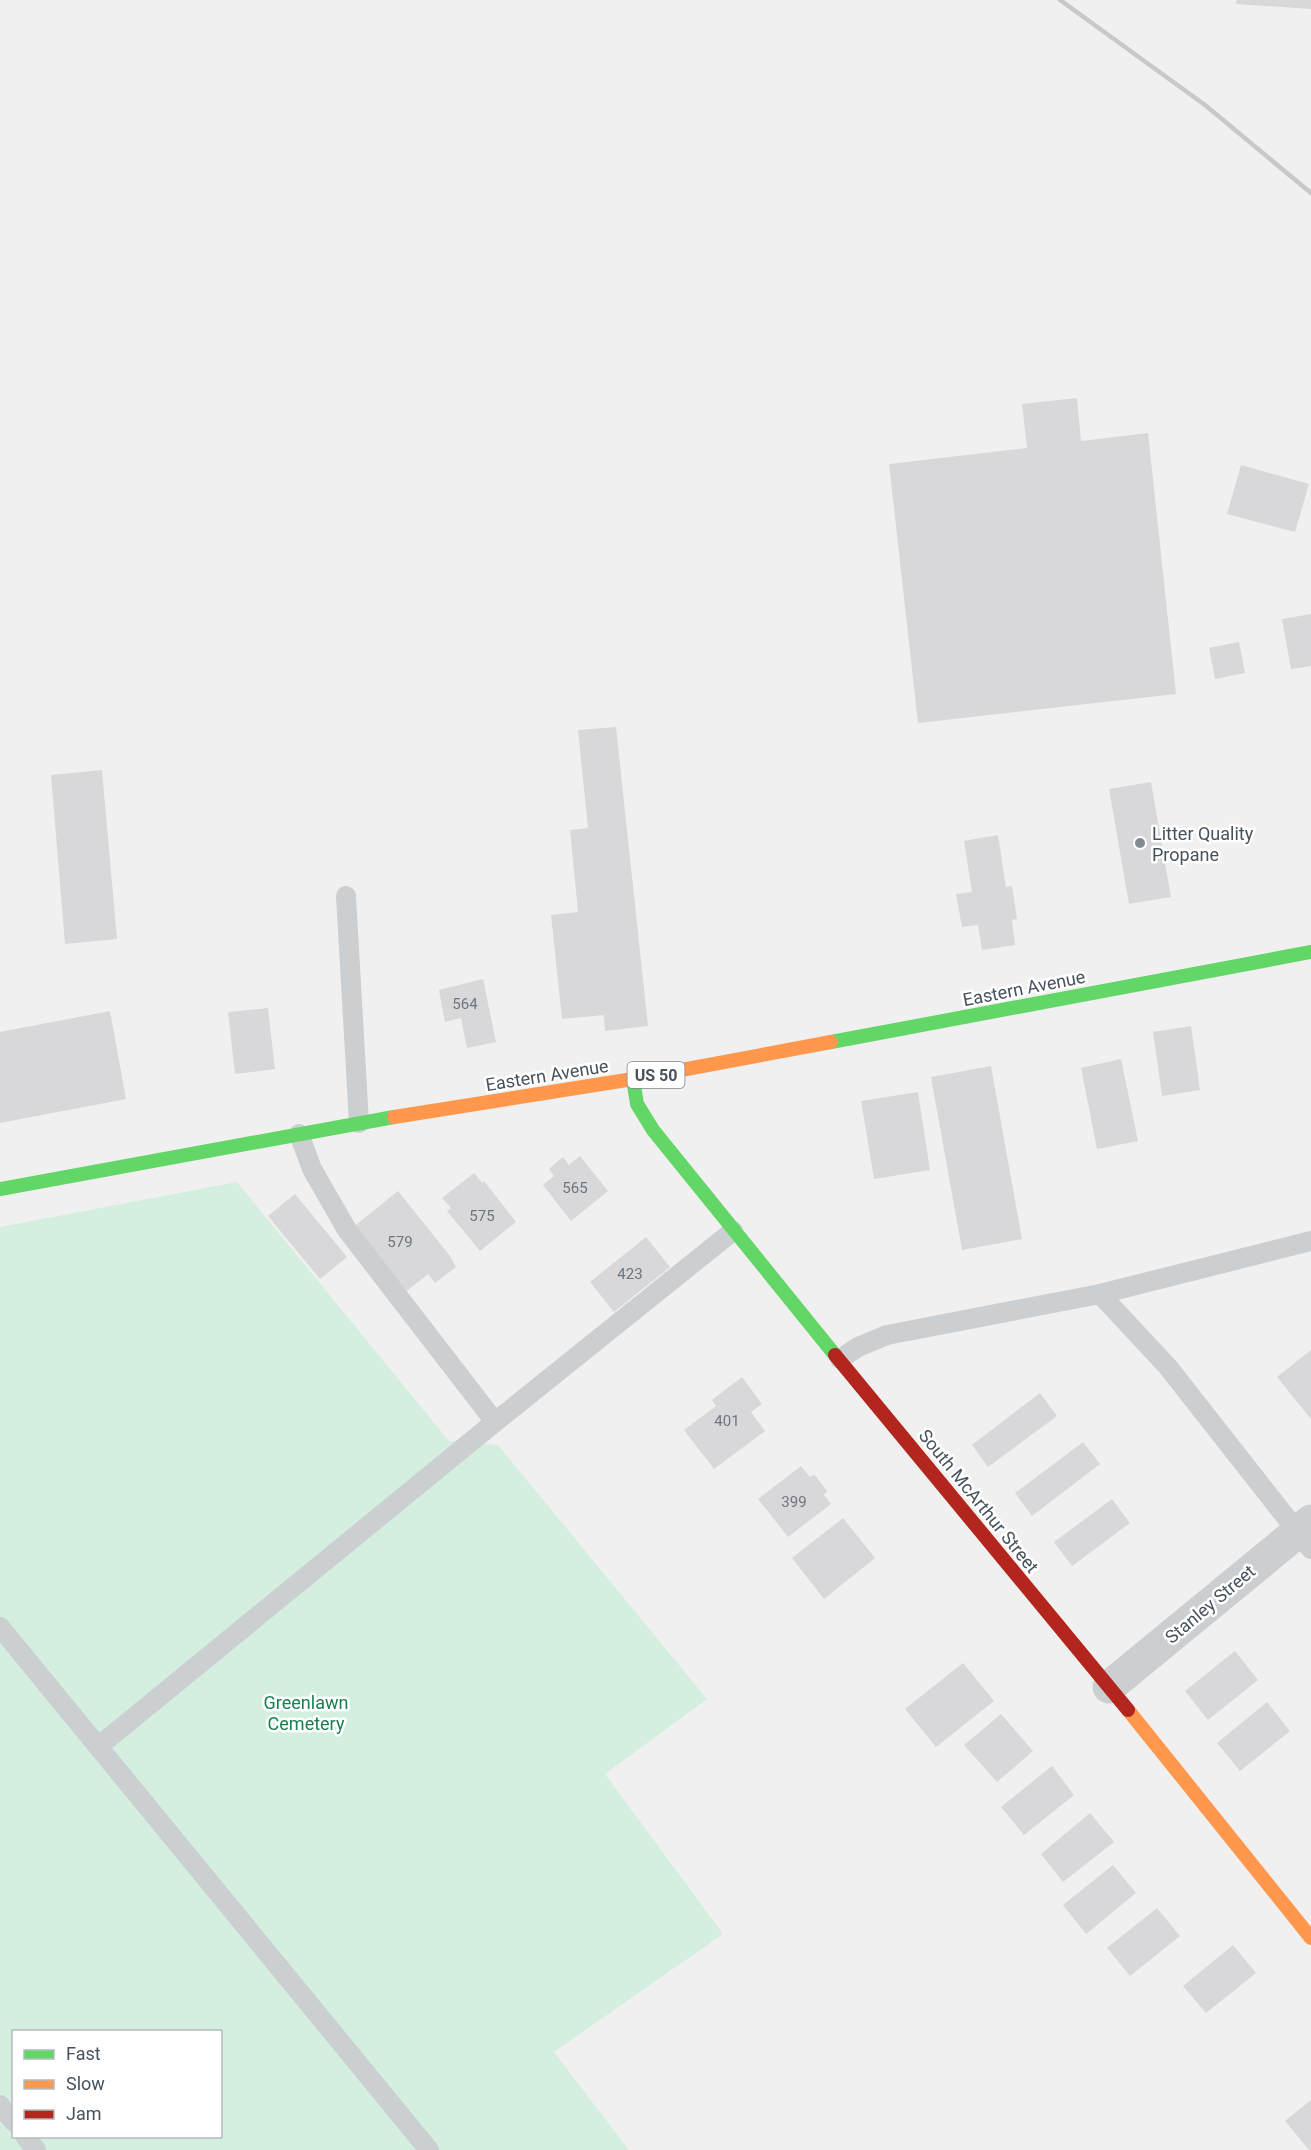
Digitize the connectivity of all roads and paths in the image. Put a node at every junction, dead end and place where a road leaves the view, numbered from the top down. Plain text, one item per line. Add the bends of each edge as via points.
1 (346, 896) dead end
2 (1311, 952) edge
3 (633, 1079) junction
4 (359, 1123) junction
5 (299, 1134) junction
6 (0, 1190) edge
7 (733, 1231) junction
8 (1311, 1241) edge
9 (1100, 1294) junction
10 (840, 1359) junction
11 (495, 1422) junction
12 (1306, 1534) edge
13 (0, 1627) edge
14 (1108, 1687) junction
15 (99, 1746) junction
16 (1311, 1938) edge
17 (0, 2105) edge
18 (12, 2120) edge
19 (27, 2138) edge
20 (36, 2150) edge
21 (429, 2150) edge

1 - 4 lane
2 - 3 main road, Eastern Avenue / US 50
3 - 4 main road, Eastern Avenue / US 50
3 - 7 main road, South McArthur Street via 637,1104 653,1130
4 - 5 main road, Eastern Avenue / US 50
5 - 6 main road, Eastern Avenue / US 50
5 - 11 lane via 312,1169 348,1230
7 - 10 main road, South McArthur Street
7 - 11 lane
8 - 9 lane
9 - 10 lane via 887,1335
9 - 12 lane via 1168,1367
10 - 14 main road, South McArthur Street
11 - 15 lane
12 - 14 street, Stanley Street
13 - 15 lane
14 - 16 main road, South McArthur Street
15 - 21 lane
17 - 18 lane
19 - 20 lane

